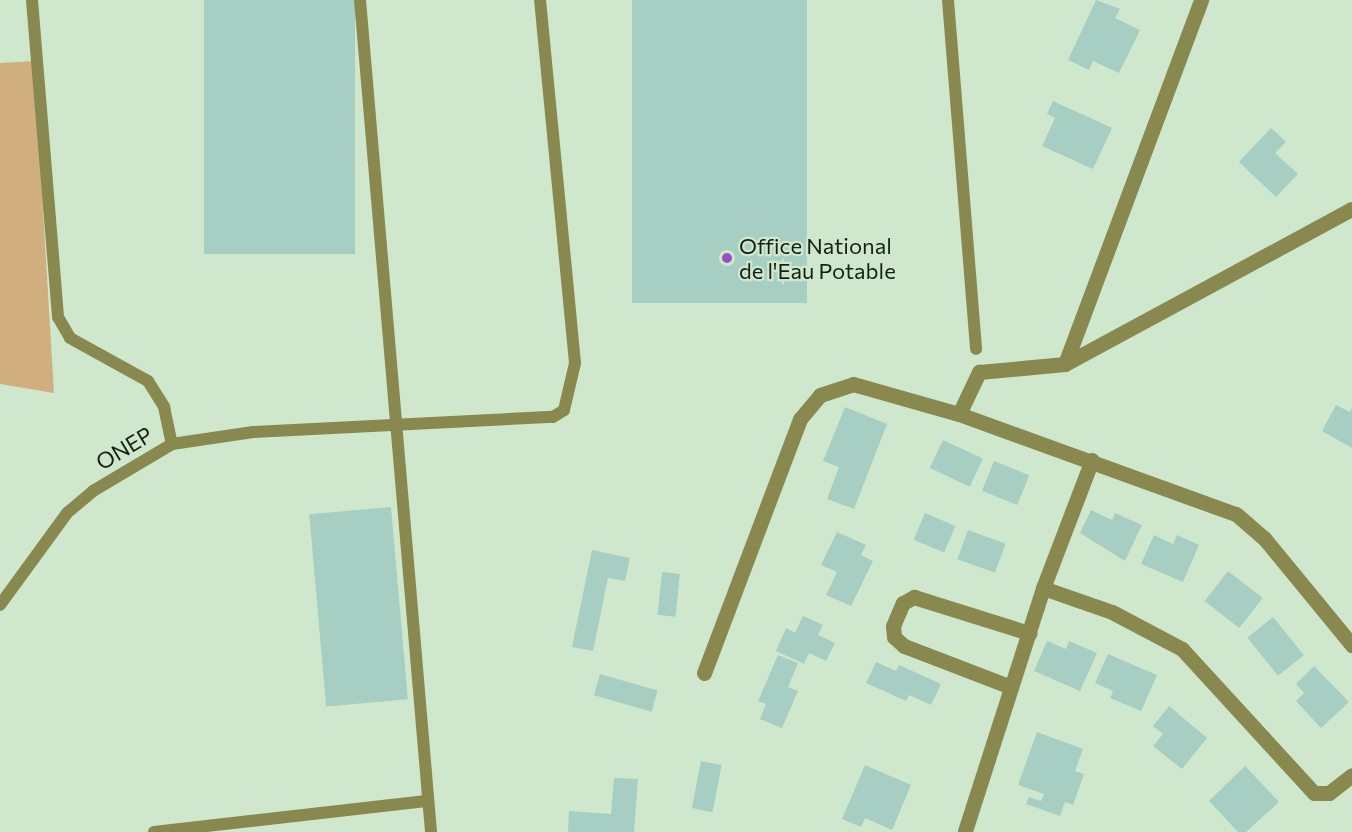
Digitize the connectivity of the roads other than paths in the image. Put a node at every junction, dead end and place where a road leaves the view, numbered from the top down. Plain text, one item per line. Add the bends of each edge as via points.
1 (32, 0) edge
2 (360, 0) edge
3 (540, 0) edge
4 (948, 0) edge
5 (1201, 0) edge
6 (1352, 209) edge
7 (976, 349) dead end
8 (1065, 364) junction
9 (959, 414) junction
10 (397, 421) junction
11 (172, 444) junction
12 (1092, 460) junction
13 (1043, 588) junction
14 (0, 605) edge
15 (1029, 633) junction
16 (1352, 645) edge
17 (704, 673) dead end
18 (1011, 687) junction
19 (1352, 775) edge
20 (426, 801) junction
21 (965, 831) edge
22 (154, 832) edge
23 (431, 832) edge

1 - 11 lane via 58,316 70,338 148,381 164,407
2 - 10 lane
3 - 10 lane, ONEP via 575,363 571,398 553,417
4 - 7 lane
5 - 8 street
6 - 8 street
8 - 9 street via 979,372
9 - 12 street
9 - 17 street via 861,385 830,390 812,401 785,452
10 - 11 lane, ONEP
10 - 20 lane
11 - 14 lane, ONEP via 67,513
12 - 13 street
12 - 16 street via 1243,519
13 - 15 street
13 - 19 street via 1112,612 1182,649 1314,793 1329,793
15 - 18 street
15 - 18 street via 914,597 903,603 893,626 894,637 904,646
18 - 21 street
20 - 22 lane
20 - 23 lane

